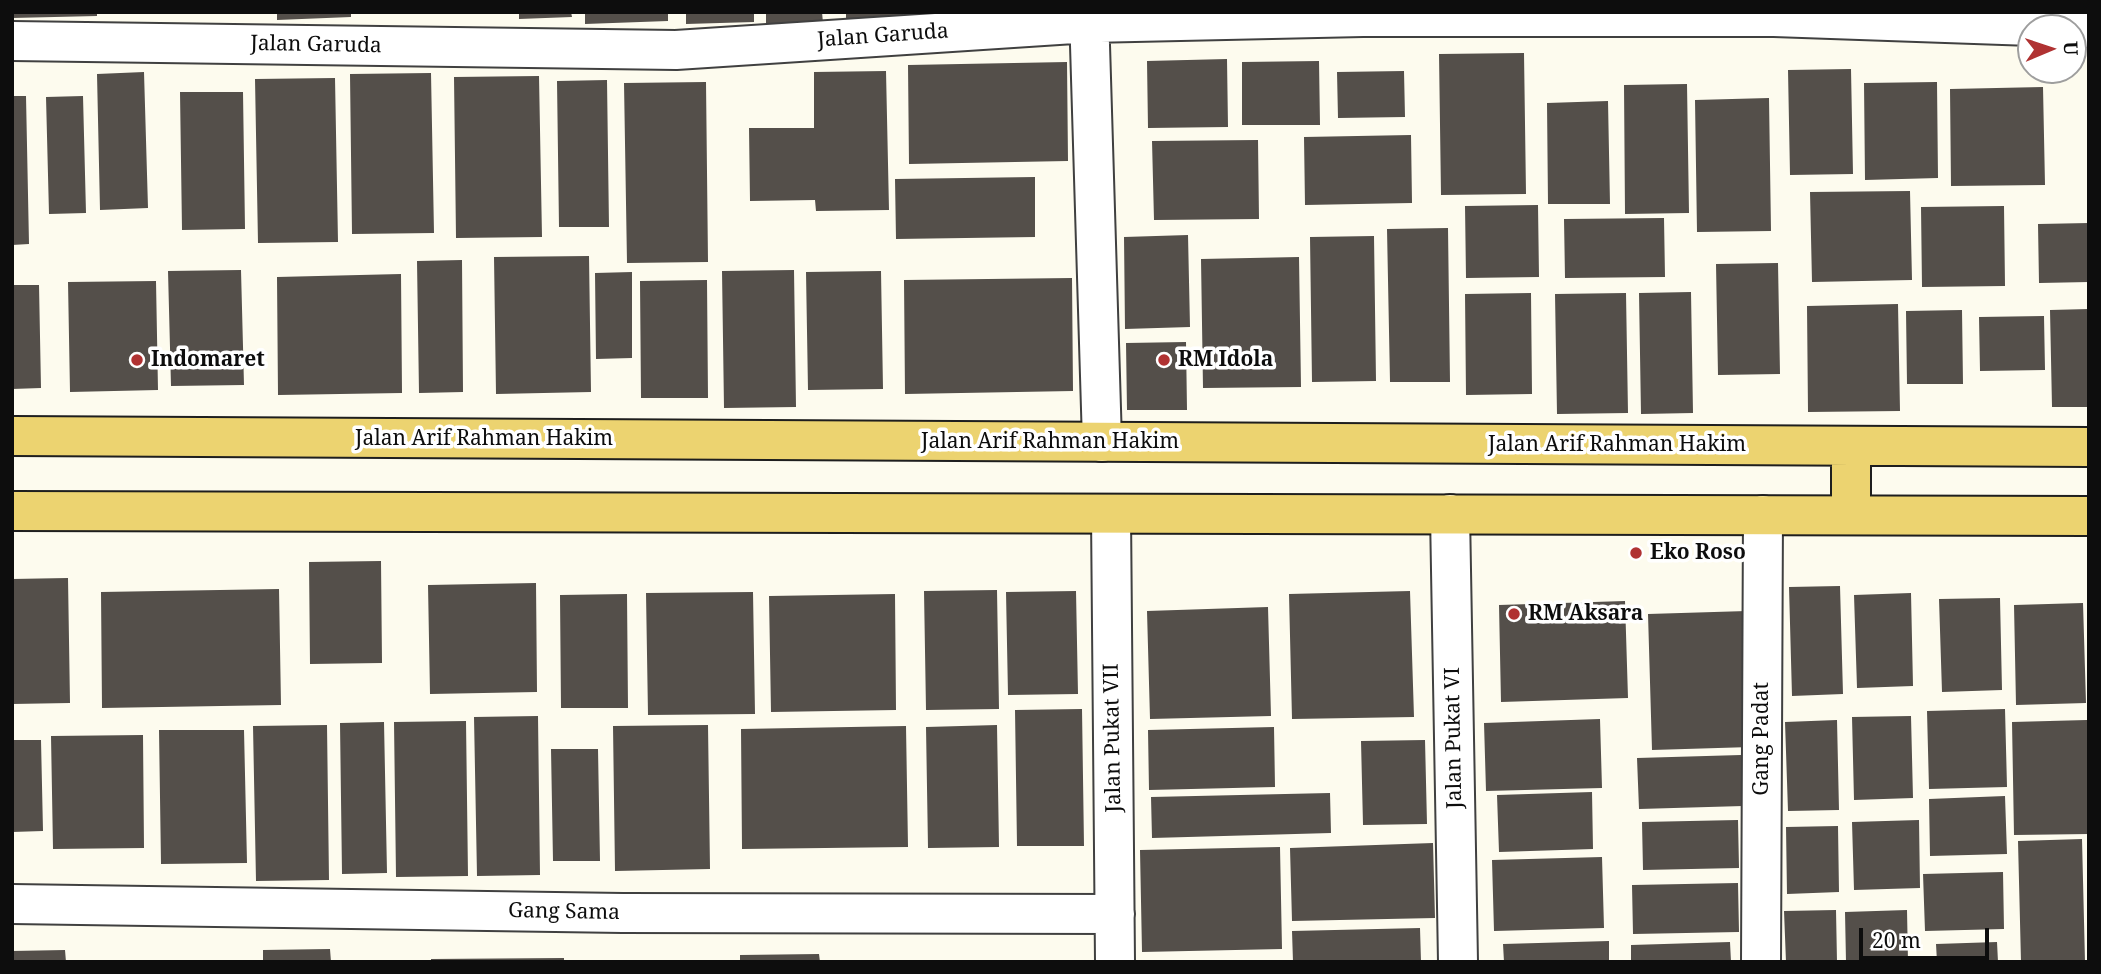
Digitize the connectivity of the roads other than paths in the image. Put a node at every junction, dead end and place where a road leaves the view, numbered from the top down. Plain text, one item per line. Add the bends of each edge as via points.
1 (1089, 18) edge
2 (2089, 29) edge
3 (12, 41) edge
4 (12, 436) edge
5 (1102, 442) junction
6 (1851, 446) junction
7 (2089, 447) edge
8 (12, 511) edge
9 (1111, 514) junction
10 (1450, 514) junction
11 (1763, 515) junction
12 (1851, 515) junction
13 (2089, 516) edge
14 (12, 904) edge
15 (1115, 914) junction
16 (1115, 962) edge
17 (1458, 962) edge
18 (1761, 962) edge

1 - 2 street, Jalan Garuda via 1774,17
1 - 3 street, Jalan Garuda via 676,50
1 - 5 street
4 - 5 main road, Jalan Arif Rahman Hakim
5 - 6 main road, Jalan Arif Rahman Hakim
6 - 7 main road, Jalan Arif Rahman Hakim
6 - 12 main road
8 - 9 main road
9 - 10 main road
9 - 15 street, Jalan Pukat VII
10 - 11 main road
10 - 17 street, Jalan Pukat VI
11 - 12 main road
11 - 18 street, Gang Padat
12 - 13 main road
14 - 15 street, Gang Sama
15 - 16 street, Jalan Pukat VII

